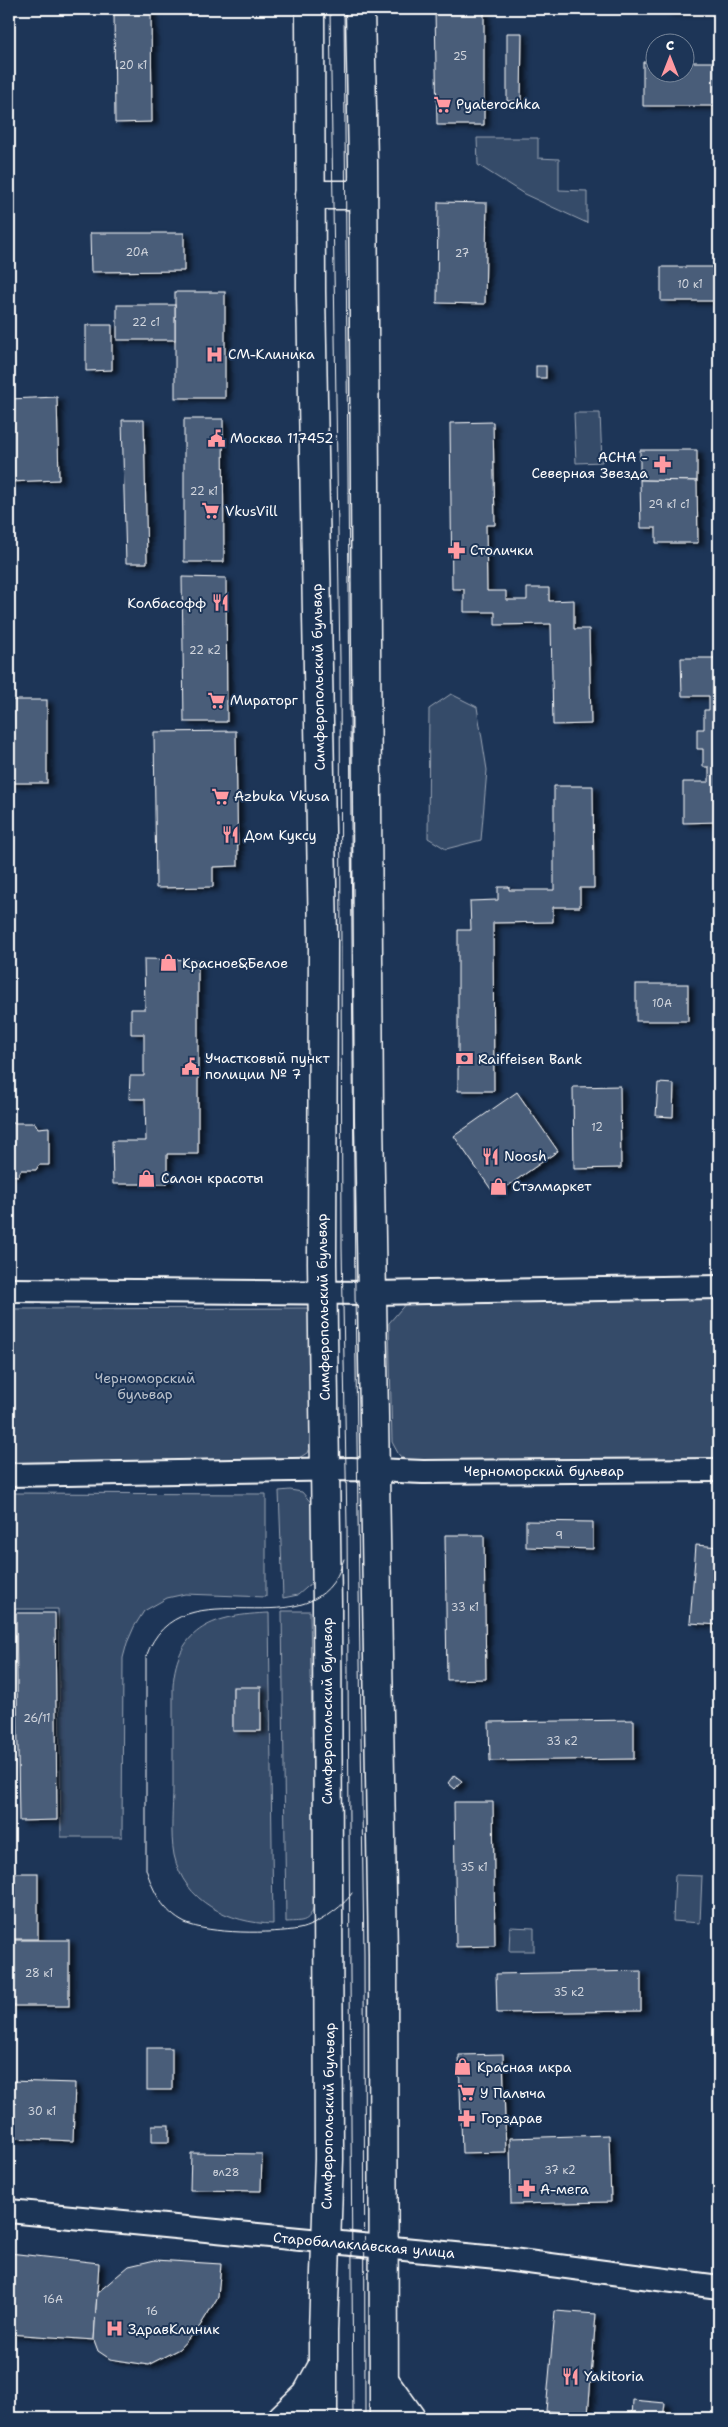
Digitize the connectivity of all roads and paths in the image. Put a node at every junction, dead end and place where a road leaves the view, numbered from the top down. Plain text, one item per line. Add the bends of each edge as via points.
1 (310, 9) edge
2 (360, 9) edge
3 (310, 195) junction
4 (363, 195) junction
5 (719, 1287) edge
6 (9, 1290) edge
7 (323, 1292) junction
8 (372, 1292) junction
9 (325, 1470) junction
10 (376, 1470) junction
11 (719, 1470) edge
12 (9, 1475) edge
13 (9, 2212) edge
14 (326, 2242) junction
15 (384, 2247) junction
16 (719, 2286) edge
17 (324, 2364) junction
18 (384, 2380) junction
19 (282, 2418) edge
20 (323, 2418) edge
21 (384, 2418) edge
22 (411, 2418) edge

1 - 3 main road, Симферопольский бульвар
2 - 4 main road
3 - 4 main road
3 - 7 main road, Симферопольский бульвар via 323,938
4 - 8 main road
5 - 8 street
6 - 7 street
7 - 8 street
7 - 9 main road, Симферопольский бульвар
8 - 10 main road
9 - 10 street, Черноморский бульвар
9 - 12 street, Черноморский бульвар
9 - 14 main road, Симферопольский бульвар via 329,2159
10 - 11 street, Черноморский бульвар
10 - 15 main road
13 - 14 street, Старобалаклавская улица
14 - 15 street, Старобалаклавская улица
14 - 17 main road, Симферопольский бульвар
15 - 16 street, Старобалаклавская улица
15 - 18 main road
17 - 19 main road via 307,2394
17 - 20 main road, Симферопольский бульвар
18 - 21 main road
18 - 22 main road

